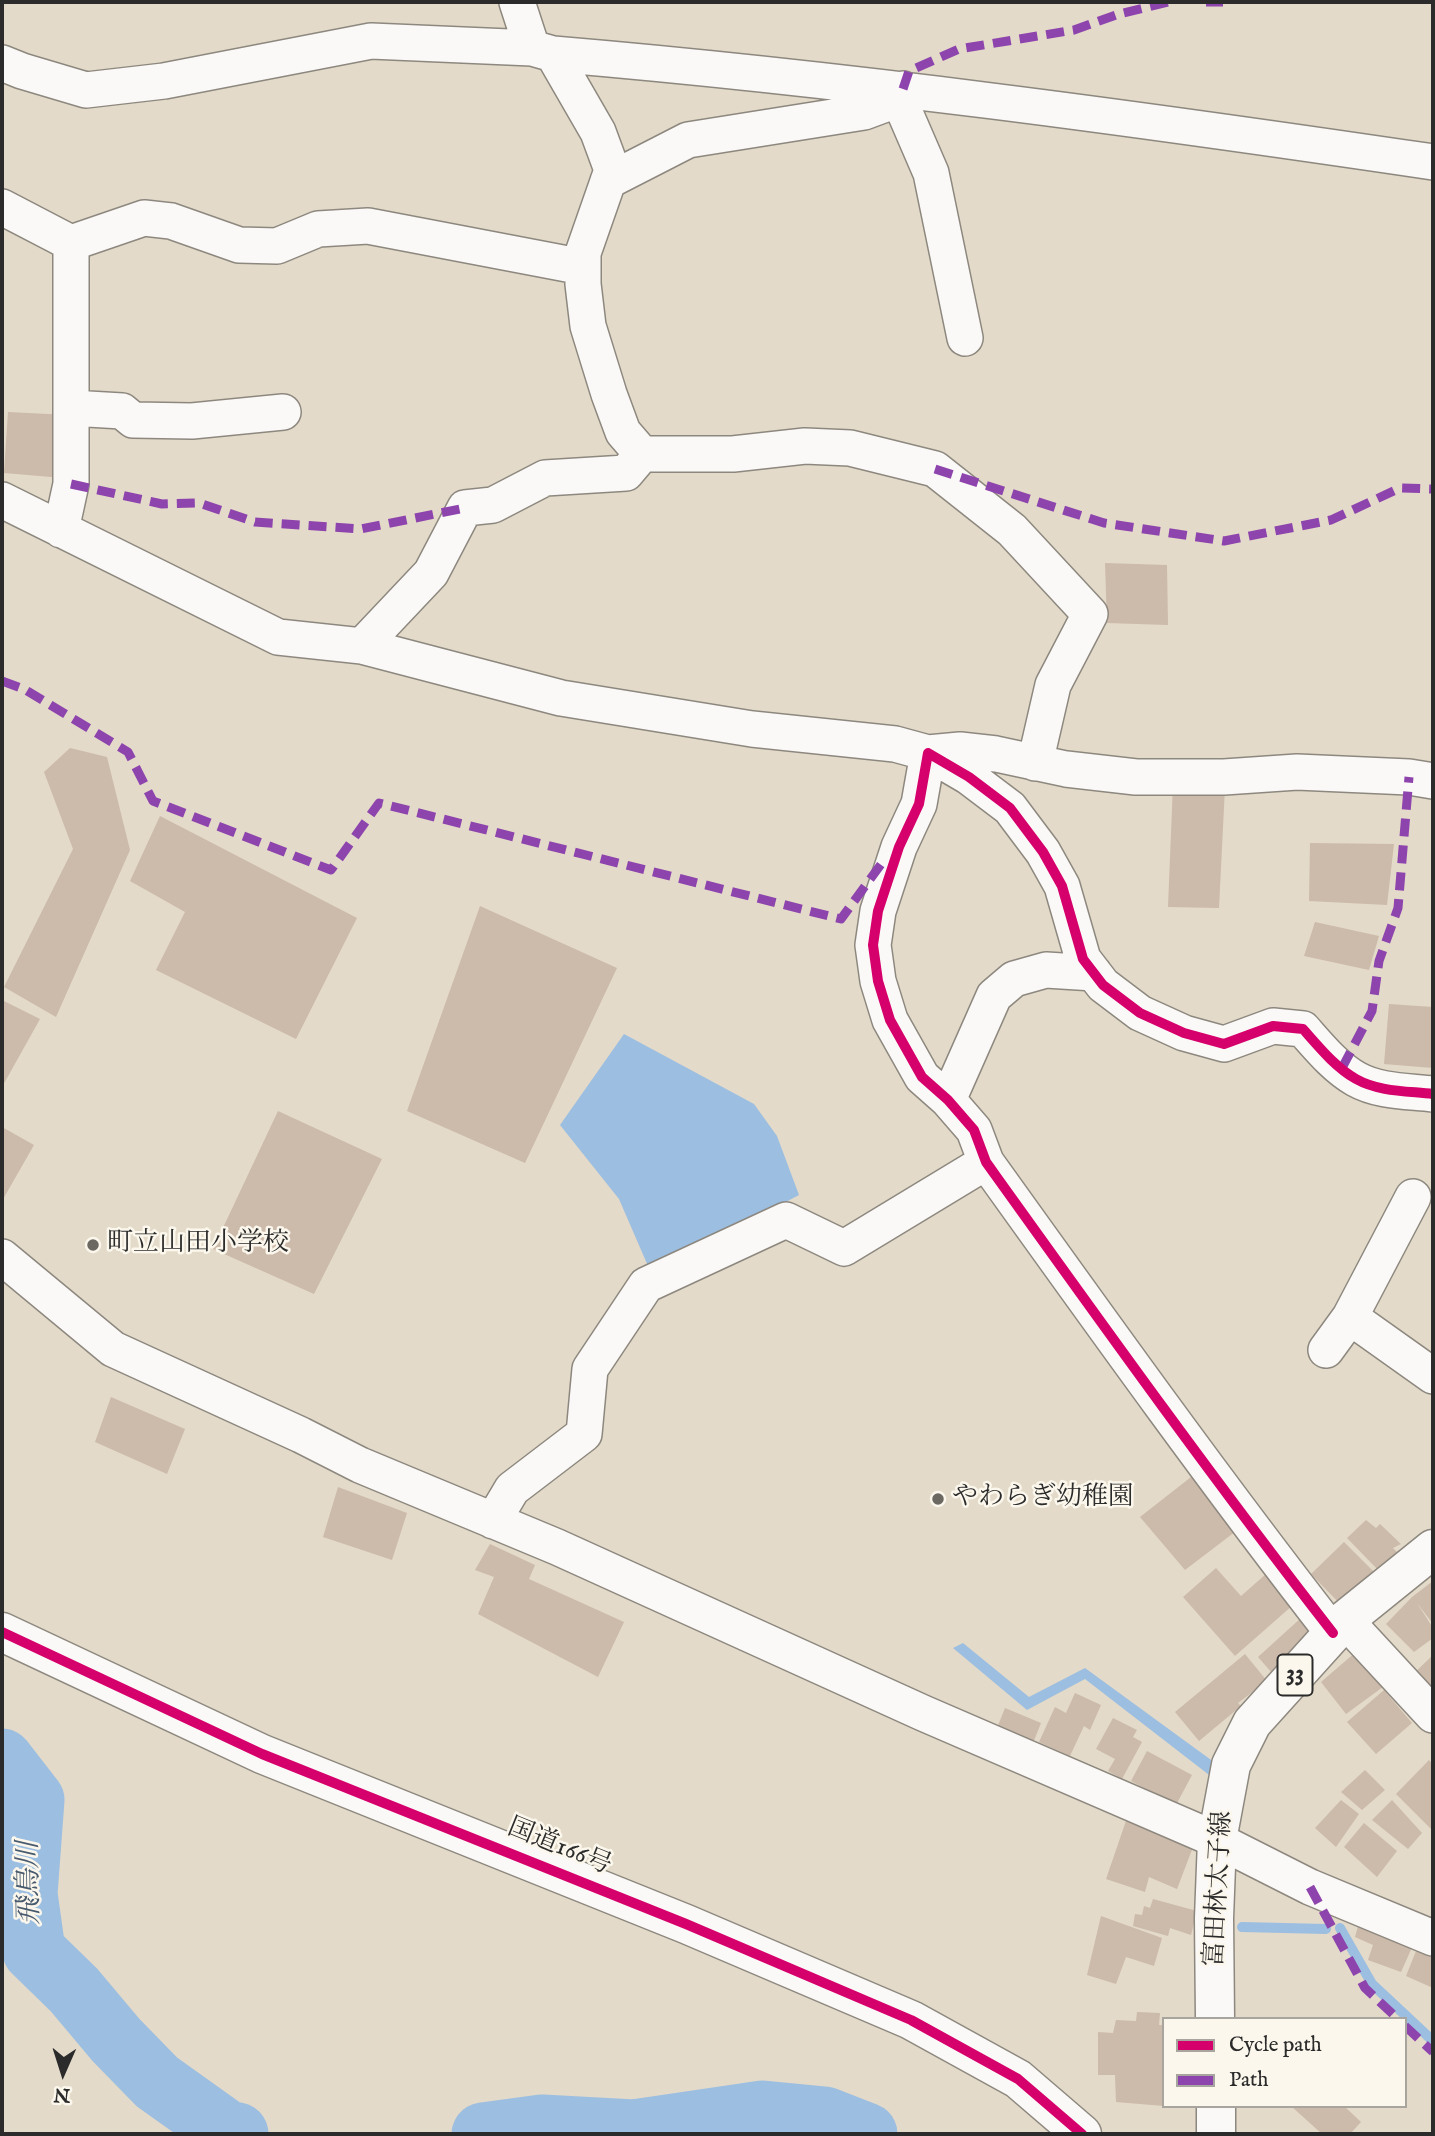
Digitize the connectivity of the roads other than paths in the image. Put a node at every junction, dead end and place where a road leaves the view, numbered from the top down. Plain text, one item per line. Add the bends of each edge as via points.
1 (517, 2) edge
2 (543, 51) junction
3 (2, 62) edge
4 (901, 94) junction
5 (1433, 162) edge
6 (608, 181) junction
7 (2, 207) edge
8 (71, 243) junction
9 (583, 267) junction
10 (965, 338) dead end
11 (71, 408) junction
12 (283, 412) dead end
13 (642, 454) junction
14 (2, 500) edge
15 (61, 530) junction
16 (362, 646) junction
17 (928, 753) junction
18 (1035, 762) junction
19 (1433, 781) edge
20 (1094, 973) junction
21 (1433, 1094) edge
22 (948, 1100) junction
23 (986, 1162) junction
24 (1413, 1197) dead end
25 (2, 1257) edge
26 (1350, 1317) junction
27 (1326, 1350) dead end
28 (1433, 1376) edge
29 (493, 1521) junction
30 (1433, 1549) edge
31 (1339, 1627) junction
32 (2, 1632) edge
33 (1433, 1715) edge
34 (1217, 1840) junction
35 (1433, 1938) edge
36 (1215, 2017) edge
37 (1216, 2108) edge
38 (1082, 2134) edge
39 (1216, 2134) edge

1 - 2 street
2 - 3 street via 371,41 164,81 86,90
2 - 4 street via 729,69
2 - 6 street via 598,132 612,170
4 - 5 street
4 - 6 street via 864,113 688,140
4 - 10 street via 931,173
6 - 9 street via 583,253
7 - 8 street
8 - 9 street via 144,218 171,221 239,245 277,246 318,229 368,226
8 - 11 street
9 - 13 street via 588,326 609,394 623,432
11 - 12 street via 122,411 133,419 192,421
11 - 15 street via 71,484
13 - 16 street via 626,473 545,478 493,505 465,508 431,573
13 - 18 street via 850,448 935,468 1012,530 1090,614 1053,685
14 - 15 street
15 - 16 street via 278,637
16 - 17 street via 561,698 752,729 895,744
17 - 18 street via 960,750
17 - 20 street via 1010,808 1062,886 1083,959
17 - 22 street via 919,804 886,886 873,945 890,1020 922,1077
18 - 19 street via 1136,777 1297,772
20 - 21 street via 1140,1013 1184,1033 1224,1044 1273,1026 1303,1029 1357,1080 1385,1089
20 - 22 street via 1046,970 1014,979 995,996
22 - 23 street via 974,1130
23 - 29 street via 844,1248 786,1220 646,1285 590,1369 584,1434 512,1489
23 - 31 street via 1150,1391
24 - 26 street
25 - 29 street via 113,1349 360,1465
26 - 27 street
26 - 28 street
29 - 34 street
30 - 31 main road, 富田林太子線 / 33
31 - 33 street
31 - 34 main road, 富田林太子線 / 33 via 1252,1723 1231,1765
32 - 38 main road, 国道166号 via 262,1754 911,2020 1018,2080
34 - 35 street
34 - 36 main road, 富田林太子線 / 33
37 - 39 main road

